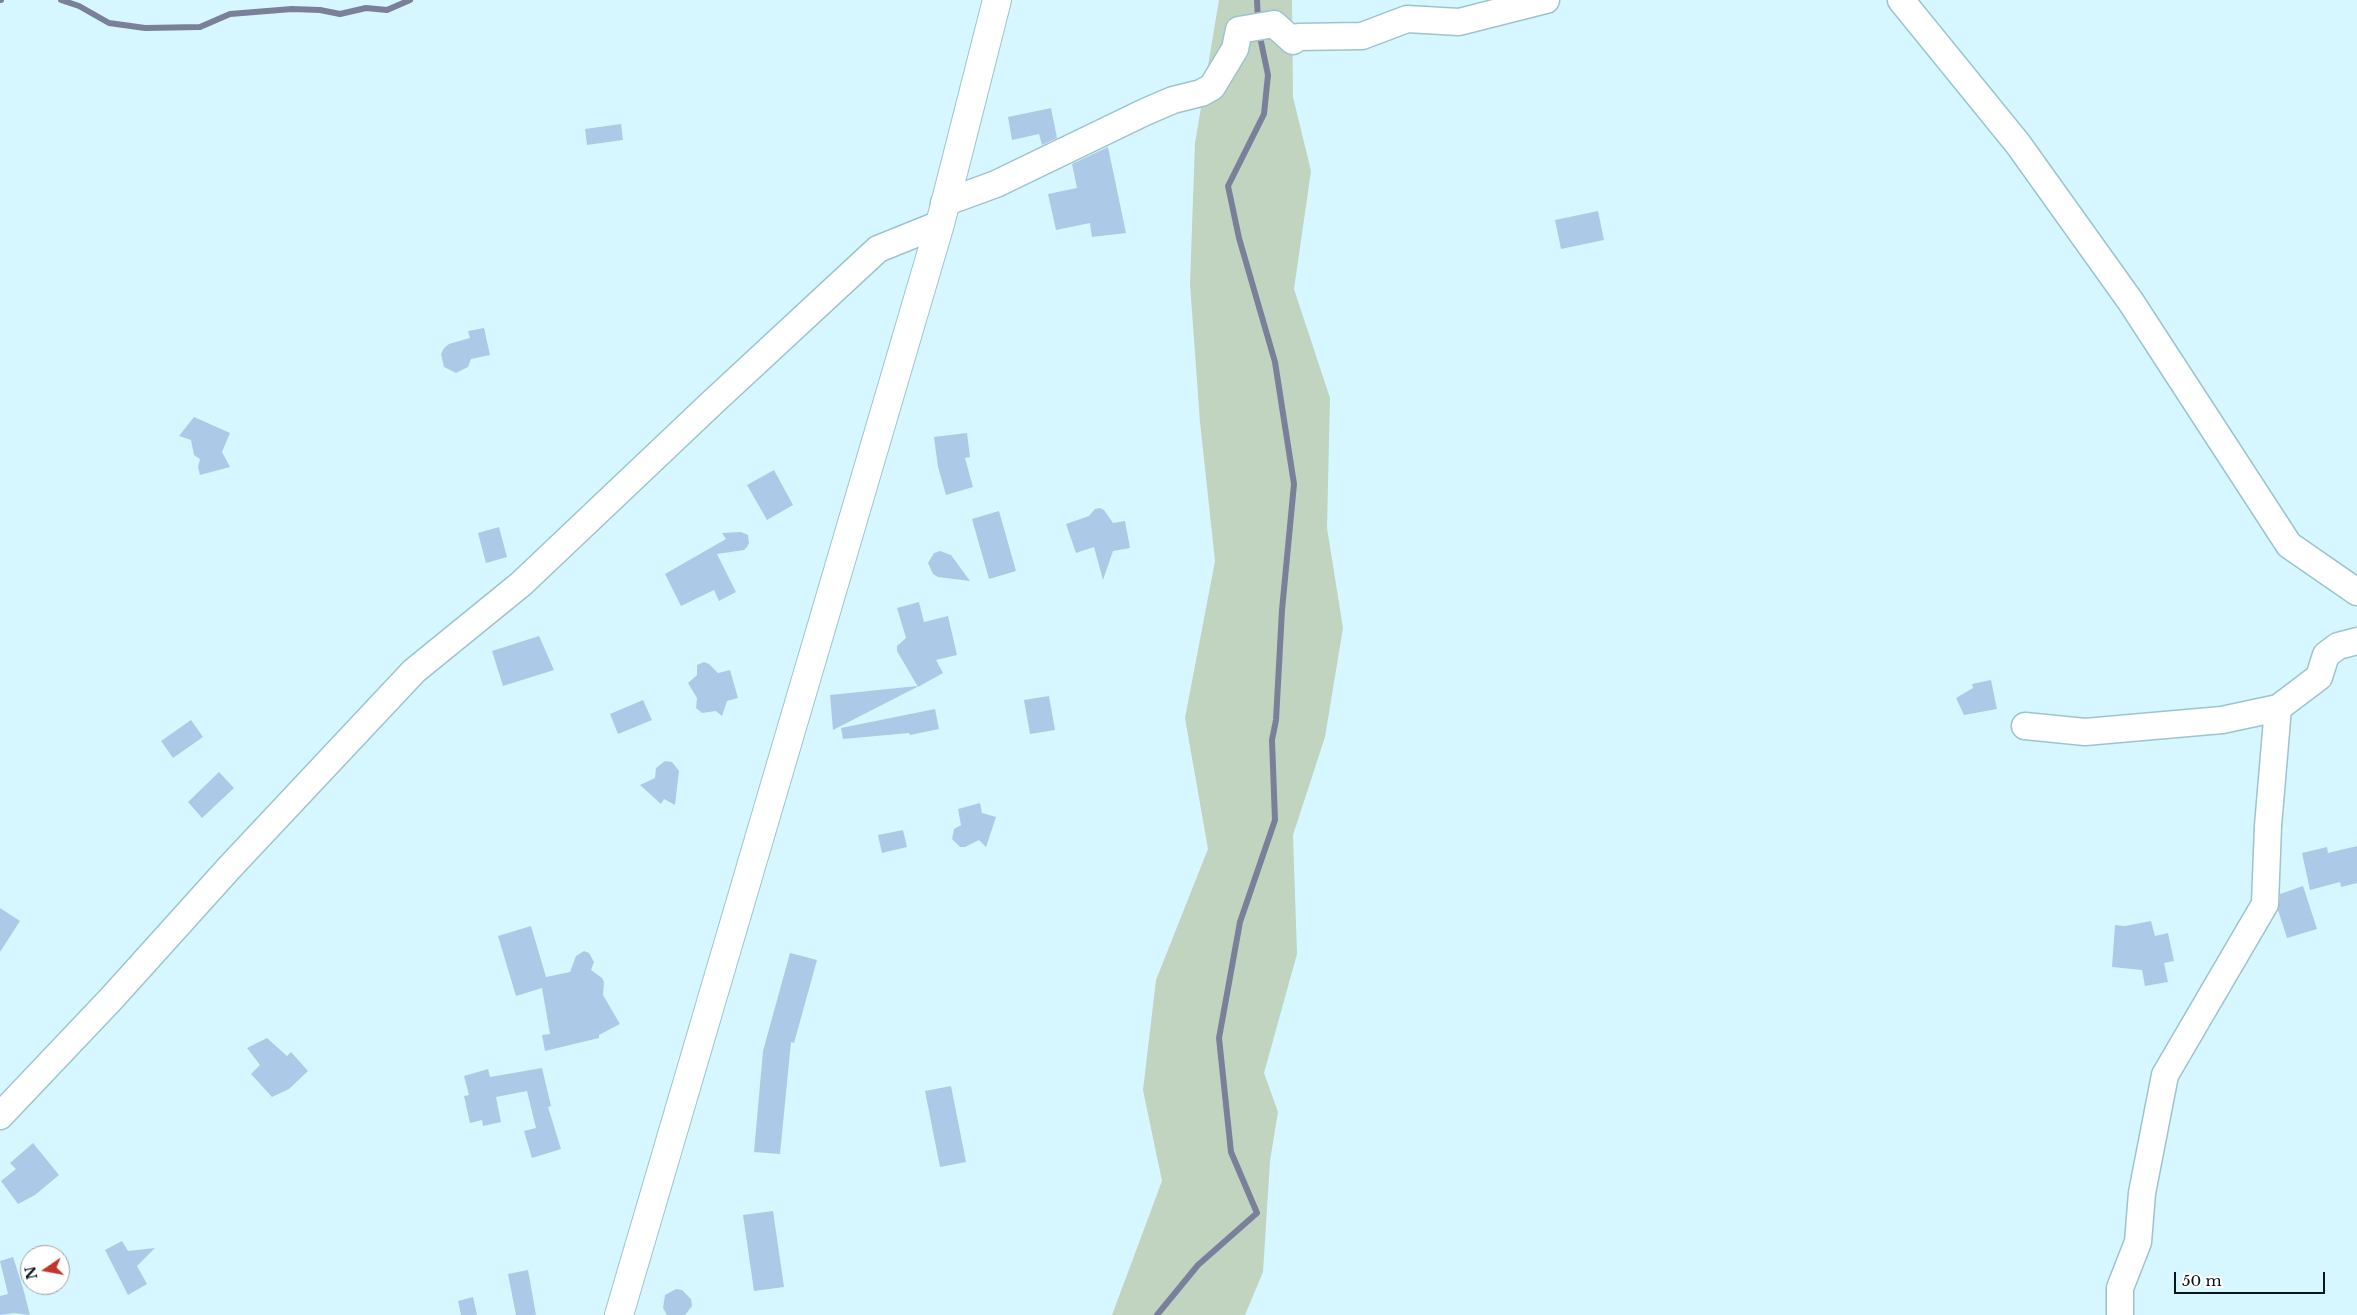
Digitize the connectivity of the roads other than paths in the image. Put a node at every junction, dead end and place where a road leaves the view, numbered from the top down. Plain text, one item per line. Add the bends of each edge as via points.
1 (997, 0) edge
2 (1546, 0) edge
3 (1901, 0) edge
4 (942, 213) junction
5 (2357, 592) edge
6 (2357, 641) edge
7 (2278, 708) junction
8 (2025, 726) dead end
9 (0, 1116) edge
10 (619, 1315) edge
11 (2120, 1315) edge

1 - 4 main road
2 - 4 street via 1459,22 1407,19 1362,36 1298,37 1293,41 1274,24 1239,30 1235,50 1212,87 1145,112
3 - 5 street via 2018,144 2131,302 2289,544
4 - 9 street via 878,249 521,584 414,671
4 - 10 main road
6 - 7 street via 2338,646 2326,655 2319,678
7 - 8 street via 2222,720 2086,732
7 - 11 street via 2265,904 2165,1075 2142,1193 2138,1242 2120,1288

